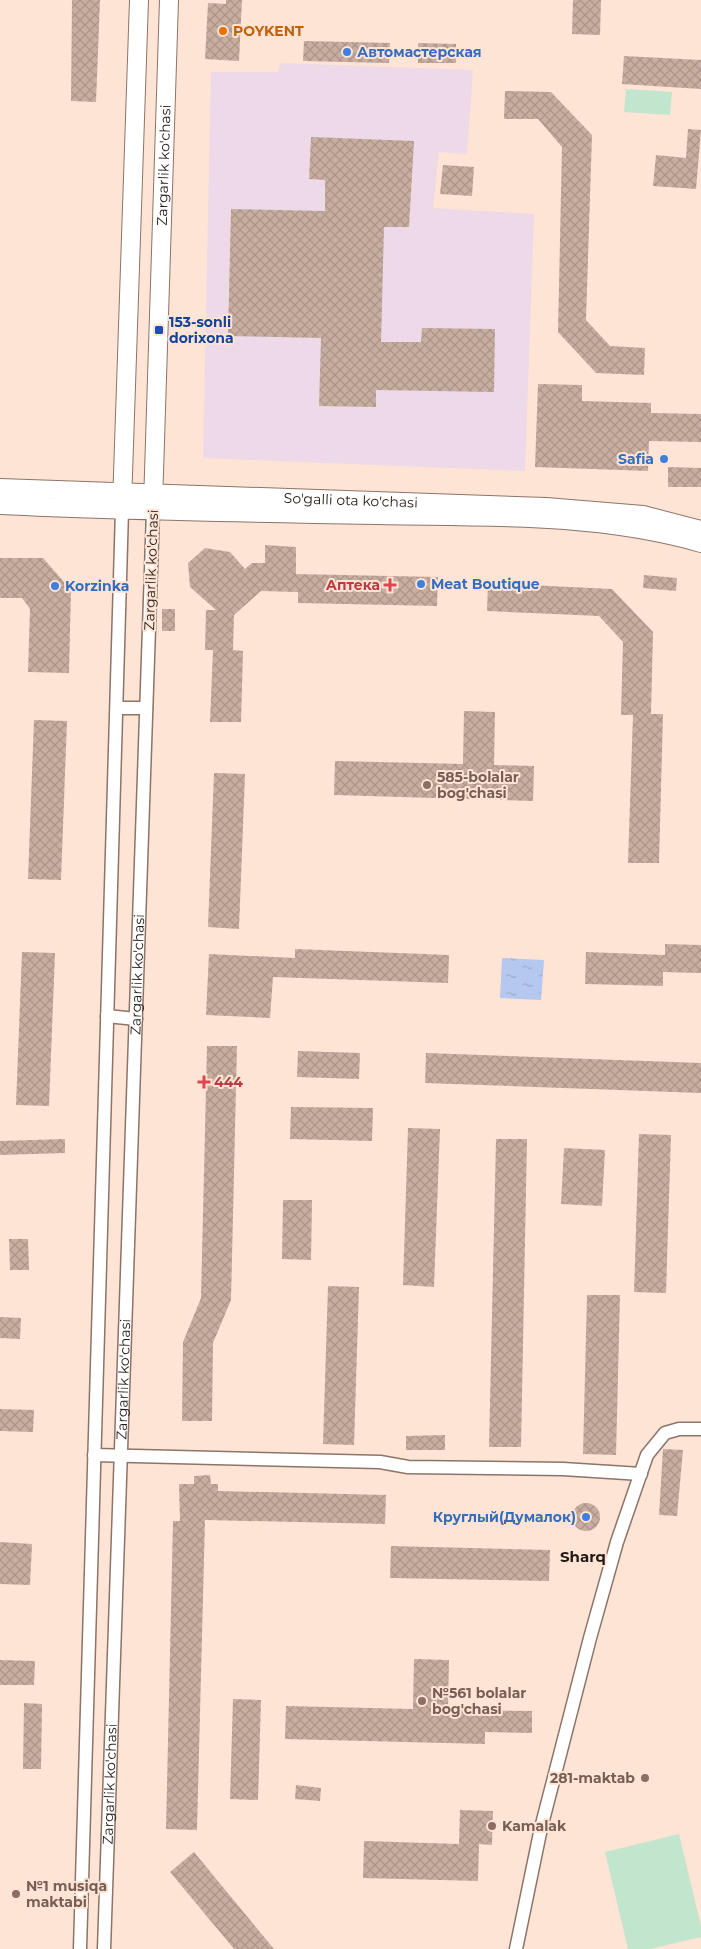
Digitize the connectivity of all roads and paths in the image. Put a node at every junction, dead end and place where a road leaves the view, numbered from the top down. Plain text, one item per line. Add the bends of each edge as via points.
1 (139, 0) edge
2 (169, 0) edge
3 (0, 488) edge
4 (122, 502) junction
5 (153, 503) junction
6 (0, 505) edge
7 (701, 530) edge
8 (701, 543) edge
9 (116, 708) junction
10 (146, 708) junction
11 (107, 1016) junction
12 (136, 1019) junction
13 (701, 1429) edge
14 (94, 1455) junction
15 (121, 1455) junction
16 (641, 1474) junction
17 (80, 1949) edge
18 (104, 1949) edge
19 (516, 1949) edge

1 - 4 main road, Zargarlik ko'chasi
2 - 5 main road, Zargarlik ko'chasi
3 - 4 main road, So'galli ota ko'chasi
4 - 5 main road, So'galli ota ko'chasi
4 - 6 main road, So'galli ota ko'chasi
4 - 9 street, Zargarlik ko'chasi
5 - 7 main road, So'galli ota ko'chasi via 546,507 643,515
5 - 8 main road, So'galli ota ko'chasi via 545,519 640,528
5 - 10 street, Zargarlik ko'chasi
9 - 10 street
9 - 11 street, Zargarlik ko'chasi
10 - 12 street, Zargarlik ko'chasi
11 - 12 street
11 - 14 street, Zargarlik ko'chasi
12 - 15 street, Zargarlik ko'chasi
13 - 16 street via 665,1433 646,1455
14 - 15 street
14 - 17 street, Zargarlik ko'chasi
15 - 16 street
15 - 18 street, Zargarlik ko'chasi
16 - 19 street via 617,1542 590,1638 541,1828

